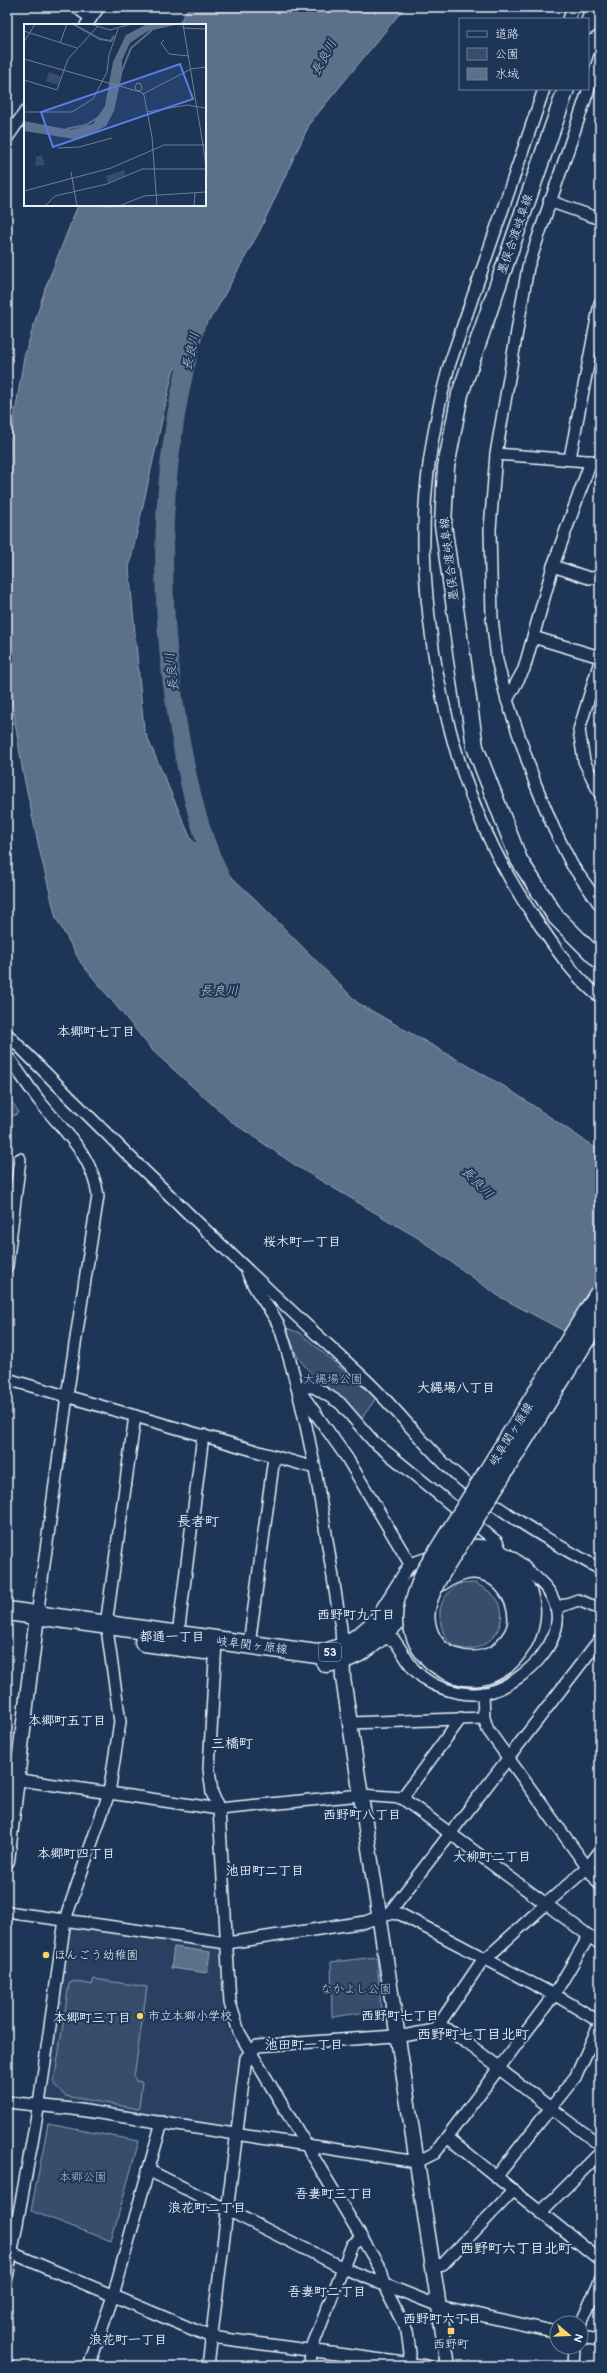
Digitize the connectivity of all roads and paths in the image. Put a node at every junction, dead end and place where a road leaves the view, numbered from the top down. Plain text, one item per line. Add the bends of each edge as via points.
1 (76, 7) edge
2 (99, 7) edge
3 (573, 7) edge
4 (594, 7) edge
5 (569, 18) edge
6 (89, 22) edge
7 (589, 23) edge
8 (600, 56) edge
9 (589, 88) edge
10 (544, 90) edge
11 (566, 90) edge
12 (588, 90) edge
13 (24, 113) edge
14 (7, 138) edge
15 (550, 200) junction
16 (600, 219) edge
17 (600, 303) edge
18 (496, 454) junction
19 (570, 458) junction
20 (595, 462) edge
21 (554, 566) junction
22 (600, 577) edge
23 (533, 637) junction
24 (600, 657) edge
25 (600, 661) edge
26 (507, 700) junction
27 (600, 794) edge
28 (600, 905) edge
29 (600, 961) edge
30 (600, 997) edge
31 (7, 1034) edge
32 (8, 1058) edge
33 (20, 1159) dead end
34 (10, 1223) edge
35 (7, 1266) edge
36 (246, 1269) junction
37 (600, 1292) edge
38 (600, 1316) edge
39 (7, 1379) edge
40 (297, 1387) junction
41 (67, 1396) junction
42 (135, 1416) junction
43 (203, 1435) junction
44 (274, 1456) junction
45 (315, 1468) junction
46 (501, 1550) junction
47 (410, 1564) junction
48 (600, 1569) edge
49 (556, 1608) junction
50 (600, 1609) edge
51 (7, 1612) edge
52 (37, 1622) junction
53 (7, 1624) edge
54 (107, 1630) junction
55 (379, 1631) junction
56 (178, 1635) junction
57 (600, 1639) edge
58 (249, 1645) junction
59 (215, 1646) junction
60 (342, 1653) junction
61 (501, 1660) junction
62 (482, 1693) junction
63 (460, 1718) junction
64 (484, 1718) junction
65 (350, 1723) junction
66 (508, 1760) junction
67 (13, 1778) edge
68 (109, 1793) junction
69 (361, 1795) junction
70 (402, 1798) junction
71 (219, 1809) junction
72 (451, 1834) junction
73 (600, 1851) edge
74 (7, 1861) edge
75 (587, 1868) junction
76 (600, 1885) edge
77 (546, 1904) junction
78 (7, 1912) edge
79 (384, 1915) junction
80 (65, 1920) junction
81 (589, 1936) junction
82 (227, 1942) junction
83 (600, 1944) edge
84 (485, 1958) junction
85 (554, 1995) junction
86 (600, 2023) edge
87 (438, 2026) junction
88 (397, 2035) junction
89 (250, 2051) junction
90 (498, 2068) junction
91 (7, 2102) edge
92 (39, 2104) junction
93 (550, 2108) junction
94 (162, 2122) junction
95 (236, 2135) junction
96 (447, 2137) junction
97 (308, 2146) junction
98 (600, 2152) edge
99 (417, 2162) junction
100 (148, 2170) junction
101 (497, 2176) junction
102 (514, 2190) junction
103 (227, 2209) junction
104 (541, 2212) junction
105 (361, 2238) junction
106 (10, 2252) edge
107 (600, 2260) edge
108 (432, 2266) junction
109 (343, 2268) junction
110 (7, 2278) edge
111 (600, 2280) edge
112 (385, 2285) junction
113 (113, 2296) junction
114 (439, 2306) junction
115 (585, 2315) edge
116 (549, 2330) edge
117 (211, 2337) junction
118 (589, 2338) edge
119 (600, 2340) edge
120 (310, 2350) junction
121 (574, 2355) edge
122 (410, 2365) edge
123 (89, 2366) edge
124 (208, 2366) edge
125 (310, 2366) edge
126 (427, 2366) edge
127 (448, 2366) edge
128 (573, 2366) edge

1 - 6 street
2 - 6 street
3 - 5 street
4 - 7 main road
8 - 9 street
10 - 30 street via 449,366 440,401 428,474 424,547 434,653 453,735 471,797 501,864 519,896 559,952
11 - 29 main road, 墨俣合渡岐阜線 via 460,394 446,467 443,525 475,747 519,860 556,917
12 - 15 street
13 - 14 street
15 - 16 street
15 - 18 street via 528,267
17 - 19 street
18 - 19 street
18 - 26 street via 490,529 492,618 497,660
19 - 20 street
20 - 21 street
21 - 22 street via 589,578
21 - 23 street
23 - 24 street
23 - 26 street via 524,669
25 - 27 street via 579,730 584,761
26 - 28 street via 535,783 554,829 572,865
31 - 36 street
32 - 41 street via 41,1103 84,1153 96,1178 98,1196
33 - 34 street
34 - 35 street
36 - 40 street via 251,1284 280,1328
36 - 48 street via 366,1380 448,1467 506,1513 554,1544
37 - 61 main road, 岐阜関ヶ原線 / 53, bridge via 425,1572 413,1606 413,1626 424,1653 444,1669 457,1674 480,1676
38 - 61 main road, 岐阜関ヶ原線 / 53, bridge via 437,1578 426,1608 426,1623 438,1646 454,1658 470,1662
39 - 41 street
40 - 45 street
40 - 46 street via 314,1387 340,1403 373,1441 496,1542
40 - 47 street via 347,1458
41 - 42 street
41 - 52 street
42 - 43 street
42 - 54 street
43 - 44 street
43 - 56 street
44 - 45 street
44 - 58 street
45 - 60 street via 341,1628
46 - 47 street via 487,1545 464,1546
46 - 49 street via 547,1588
47 - 55 street via 380,1610
49 - 50 street via 578,1600
49 - 62 street via 558,1625 551,1641 532,1668 491,1692
51 - 52 main road, 岐阜関ヶ原線 / 53
52 - 53 main road, 岐阜関ヶ原線 / 53
52 - 54 main road, 岐阜関ヶ原線 / 53
52 - 67 street
54 - 56 main road, 岐阜関ヶ原線 / 53
54 - 59 main road, 岐阜関ヶ原線 / 53 via 177,1648
54 - 68 street via 120,1722
55 - 60 main road, 岐阜関ヶ原線 / 53
55 - 61 main road, 岐阜関ヶ原線 / 53 via 420,1579 463,1556 485,1557 510,1569 529,1598 531,1626 525,1642 516,1656
55 - 62 street via 394,1640 410,1667 431,1683 461,1693
56 - 59 main road, 岐阜関ヶ原線 / 53
57 - 66 street
58 - 59 main road, 岐阜関ヶ原線 / 53
58 - 60 main road, 岐阜関ヶ原線 / 53 via 317,1654
59 - 60 main road, 岐阜関ヶ原線 / 53 via 316,1663
59 - 71 street via 209,1769 212,1793
60 - 65 street
62 - 64 street
63 - 64 street
63 - 65 street
63 - 70 street
64 - 66 street via 488,1730
65 - 69 street
66 - 72 street
66 - 75 street
67 - 68 street
67 - 74 street
68 - 71 street
68 - 80 street
69 - 70 street
69 - 71 street
69 - 79 street
70 - 72 street
71 - 82 street
72 - 77 street
72 - 79 street
73 - 75 street
75 - 76 street
75 - 77 street
77 - 81 street
77 - 84 street
78 - 80 street
79 - 82 street via 365,1922
79 - 84 street via 400,1914
79 - 88 street
80 - 82 street
80 - 92 street
81 - 83 street
81 - 85 street
82 - 89 street via 230,2003 239,2032
84 - 85 street
84 - 87 street
85 - 86 street
85 - 90 street
86 - 93 street via 576,2076
87 - 88 street via 435,2030
87 - 90 street via 451,2032
88 - 89 street via 257,2046
88 - 99 street
89 - 95 street via 246,2058
89 - 97 street
90 - 93 street
90 - 96 street
91 - 92 street
92 - 94 street
92 - 106 street
93 - 98 street
93 - 101 street
94 - 95 street
94 - 100 street
95 - 97 street
95 - 103 street
96 - 99 street via 434,2153
96 - 101 street
97 - 99 street
97 - 105 street
98 - 104 street
99 - 108 street
100 - 103 street
100 - 113 street
101 - 102 street
102 - 104 street
102 - 108 street via 443,2264
103 - 109 street
103 - 117 street
104 - 107 street
105 - 109 street via 352,2245
105 - 112 street via 381,2270
106 - 110 street
106 - 113 street
108 - 114 street
109 - 112 street
109 - 120 street
111 - 115 street
112 - 114 street
112 - 122 street via 407,2331
113 - 117 street
113 - 123 street
114 - 116 street
114 - 127 street
117 - 120 street
117 - 124 street
118 - 119 street
120 - 122 street
120 - 125 street
121 - 128 street
122 - 126 street

